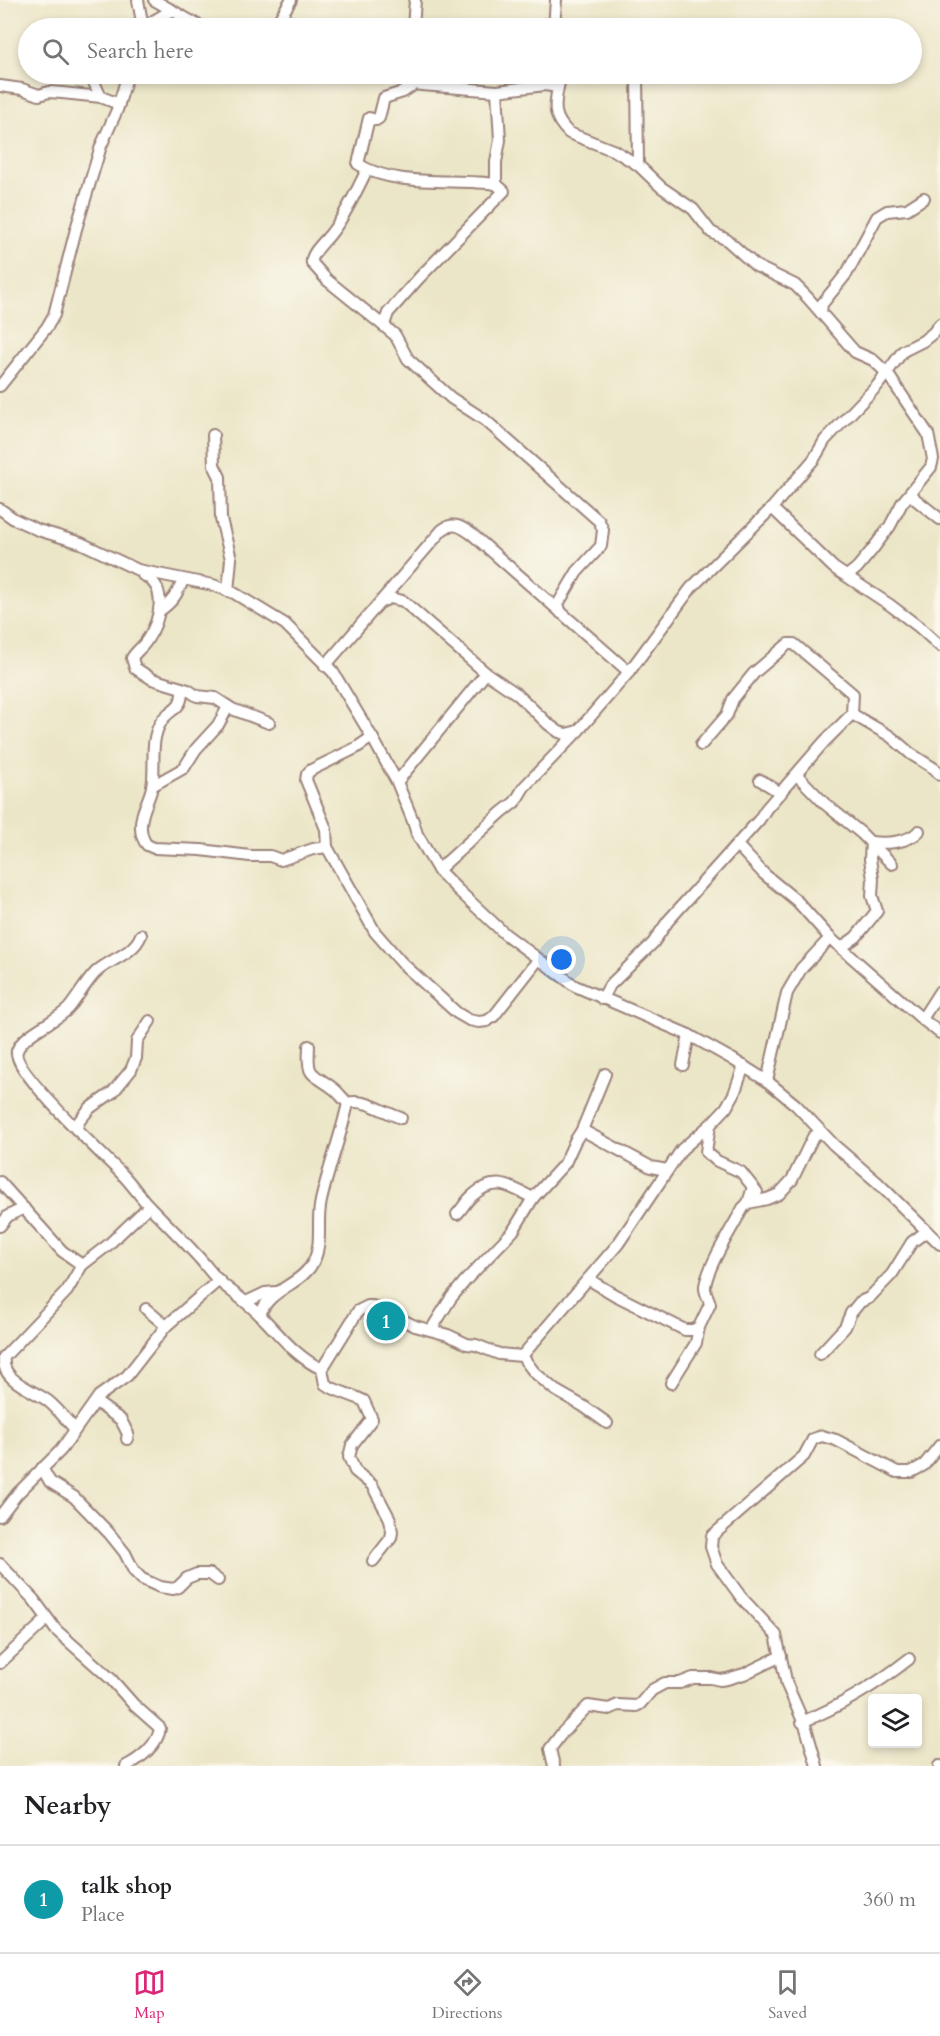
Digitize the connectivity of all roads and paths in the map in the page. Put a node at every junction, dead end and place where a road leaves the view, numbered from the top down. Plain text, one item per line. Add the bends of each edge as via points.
1 (138, 0) edge
2 (154, 0) edge
3 (291, 0) edge
4 (415, 0) edge
5 (556, 0) edge
6 (172, 10) junction
7 (141, 18) edge
8 (159, 18) edge
9 (186, 18) edge
10 (280, 18) edge
11 (414, 18) edge
12 (555, 18) edge
13 (95, 84) edge
14 (125, 84) edge
15 (410, 84) edge
16 (424, 84) edge
17 (549, 84) edge
18 (560, 84) edge
19 (637, 84) edge
20 (0, 86) edge
21 (497, 91) junction
22 (101, 97) junction
23 (119, 105) junction
24 (638, 165) junction
25 (367, 170) junction
26 (496, 184) junction
27 (924, 198) dead end
28 (821, 313) junction
29 (940, 324) edge
30 (384, 325) junction
31 (887, 373) junction
32 (0, 386) edge
33 (213, 435) dead end
34 (911, 492) junction
35 (772, 508) junction
36 (0, 509) edge
37 (940, 519) edge
38 (127, 565) junction
39 (847, 576) junction
40 (183, 580) junction
41 (396, 583) junction
42 (228, 591) junction
43 (400, 598) junction
44 (380, 602) junction
45 (159, 611) junction
46 (561, 613) junction
47 (940, 646) edge
48 (616, 661) junction
49 (325, 666) junction
50 (629, 672) junction
51 (486, 673) junction
52 (617, 685) junction
53 (182, 689) junction
54 (228, 707) junction
55 (852, 714) junction
56 (269, 723) dead end
57 (578, 730) junction
58 (372, 737) junction
59 (701, 745) dead end
60 (797, 775) junction
61 (940, 775) edge
62 (760, 780) dead end
63 (397, 782) junction
64 (152, 786) junction
65 (781, 793) junction
66 (919, 831) dead end
67 (871, 842) junction
68 (737, 845) junction
69 (327, 847) junction
70 (154, 848) junction
71 (139, 852) dead end
72 (452, 859) junction
73 (892, 864) dead end
74 (438, 870) junction
75 (450, 880) junction
76 (141, 935) dead end
77 (830, 938) junction
78 (841, 948) junction
79 (538, 960) junction
80 (940, 991) edge
81 (602, 999) junction
82 (922, 1020) junction
83 (150, 1021) dead end
84 (940, 1033) edge
85 (688, 1035) junction
86 (309, 1046) dead end
87 (683, 1065) dead end
88 (744, 1066) junction
89 (605, 1074) dead end
90 (766, 1081) junction
91 (348, 1103) junction
92 (401, 1118) dead end
93 (710, 1125) junction
94 (76, 1129) junction
95 (582, 1130) junction
96 (821, 1132) junction
97 (667, 1170) junction
98 (0, 1182) edge
99 (753, 1187) junction
100 (533, 1198) junction
101 (767, 1199) junction
102 (748, 1203) junction
103 (149, 1206) junction
104 (24, 1208) junction
105 (457, 1214) dead end
106 (0, 1226) edge
107 (927, 1231) junction
108 (940, 1244) edge
109 (82, 1265) junction
110 (588, 1279) junction
111 (219, 1280) junction
112 (277, 1292) junction
113 (246, 1302) junction
114 (146, 1309) dead end
115 (260, 1315) junction
116 (166, 1326) junction
117 (699, 1327) junction
118 (431, 1330) junction
119 (820, 1354) dead end
120 (522, 1356) junction
121 (322, 1369) junction
122 (670, 1383) dead end
123 (96, 1402) junction
124 (607, 1423) dead end
125 (75, 1429) junction
126 (127, 1439) dead end
127 (940, 1445) edge
128 (42, 1468) junction
129 (0, 1516) edge
130 (374, 1561) dead end
131 (0, 1564) edge
132 (218, 1580) dead end
133 (47, 1619) junction
134 (781, 1656) junction
135 (909, 1659) dead end
136 (0, 1663) edge
137 (802, 1722) junction
138 (126, 1766) edge
139 (554, 1766) edge
140 (817, 1766) edge

1 - 7 street
2 - 6 street
3 - 10 street
4 - 11 street
5 - 12 street
6 - 8 street
6 - 9 street
13 - 22 street
14 - 23 street
15 - 25 street via 403,92 384,98 379,118 369,118 358,164
16 - 21 street
17 - 21 street
18 - 24 street via 556,113 562,127
19 - 24 street
20 - 22 street via 39,95 49,92
21 - 26 street via 500,140
22 - 23 street
23 - 32 street via 100,146 54,315
24 - 28 street via 693,209 711,232 775,278 795,285
25 - 26 street via 410,180
25 - 30 street via 347,210 311,261 327,280
26 - 30 street via 504,191 419,278 388,314
27 - 28 street via 907,209 887,211 878,217 847,273 822,304
28 - 31 street via 855,352 873,360
29 - 31 street via 933,333 903,351
30 - 46 street via 395,335 408,359 452,398 485,420 599,521 603,530 601,546 562,596 558,604
31 - 34 street via 932,446 931,467
31 - 35 street via 825,440 814,459
33 - 42 street via 221,519 231,559
34 - 37 street
34 - 39 street via 872,550
35 - 39 street
35 - 50 street via 691,588
36 - 38 street via 38,530 81,543
38 - 40 street
38 - 45 street via 153,580
39 - 47 street
40 - 42 street
40 - 45 street via 178,593
41 - 43 street
41 - 44 street
41 - 46 street via 442,530 455,525 473,535
42 - 49 street via 285,624
43 - 44 street
43 - 51 street
44 - 49 street
45 - 53 street via 148,639 134,654 133,663 152,679
46 - 48 street
48 - 50 street
48 - 52 street
49 - 58 street via 333,672
50 - 52 street
51 - 57 street via 517,694 559,732
51 - 63 street
52 - 57 street
53 - 54 street via 215,698
53 - 64 street via 180,704 159,728
54 - 56 street
54 - 64 street via 184,768
55 - 59 street via 851,690 794,644 788,644 753,674 733,699 727,715
55 - 60 street
55 - 61 street via 890,736
57 - 72 street via 524,787 515,802
58 - 63 street
58 - 69 street via 307,774 308,788 326,829
60 - 65 street
60 - 67 street
62 - 65 street
63 - 74 street via 417,834
64 - 70 street via 141,828 144,841
65 - 68 street
66 - 67 street via 911,838
67 - 73 street
67 - 78 street via 872,896 877,911
68 - 77 street
68 - 81 street via 610,985
69 - 70 street via 281,860
69 - 79 street via 375,932 423,983 463,1017 479,1022 494,1016
70 - 71 street
72 - 74 street
72 - 75 street
74 - 75 street
75 - 79 street
76 - 94 street via 133,948 96,972 68,1008 24,1041 16,1054 22,1069
77 - 78 street
77 - 90 street via 790,986
78 - 82 street
79 - 81 street
80 - 82 street
81 - 85 street
82 - 84 street
83 - 94 street via 137,1041 131,1070 113,1092 90,1108
85 - 87 street
85 - 88 street
86 - 91 street via 311,1074
88 - 90 street
88 - 93 street via 730,1101
89 - 95 street
90 - 96 street
91 - 92 street via 365,1103
91 - 112 street via 321,1202 315,1259 296,1282
93 - 97 street via 686,1143
93 - 99 street via 706,1152 741,1172
94 - 103 street
95 - 97 street via 651,1167
95 - 100 street via 565,1163
96 - 101 street via 813,1137 792,1180 779,1194
96 - 107 street
97 - 110 street via 618,1244
98 - 104 street
99 - 101 street
99 - 102 street
100 - 105 street via 497,1183 472,1195
100 - 118 street via 513,1231 465,1281
101 - 102 street
102 - 117 street via 705,1283 710,1304
103 - 109 street
103 - 111 street
104 - 106 street via 8,1216
104 - 109 street via 62,1251
107 - 108 street
107 - 119 street via 912,1242 869,1298 851,1312 845,1327
109 - 125 street via 67,1291 3,1362 17,1382 49,1402
110 - 117 street via 685,1330
110 - 120 street
111 - 113 street
111 - 116 street
112 - 113 street
112 - 115 street via 263,1305
113 - 115 street
114 - 116 street
115 - 121 street via 310,1364
116 - 123 street via 127,1376
117 - 122 street via 696,1343
118 - 120 street via 490,1352
118 - 121 street via 368,1306 358,1311
120 - 124 street via 555,1390
121 - 130 street via 325,1384 364,1401 372,1419 352,1444 349,1457 355,1471 372,1485 391,1524 391,1538
123 - 125 street
123 - 126 street via 122,1420
125 - 128 street
127 - 134 street via 924,1465 911,1472 897,1472 836,1440 813,1438 804,1456 712,1536 717,1564 772,1629
128 - 129 street
128 - 132 street via 50,1482 74,1497 109,1533 142,1579 173,1589 197,1574 210,1574
131 - 133 street
133 - 136 street
133 - 138 street via 160,1728 159,1736
134 - 137 street via 787,1685
134 - 139 street via 744,1674 720,1680 693,1678 665,1683 636,1706 588,1706 550,1749
135 - 137 street via 843,1704
137 - 140 street

